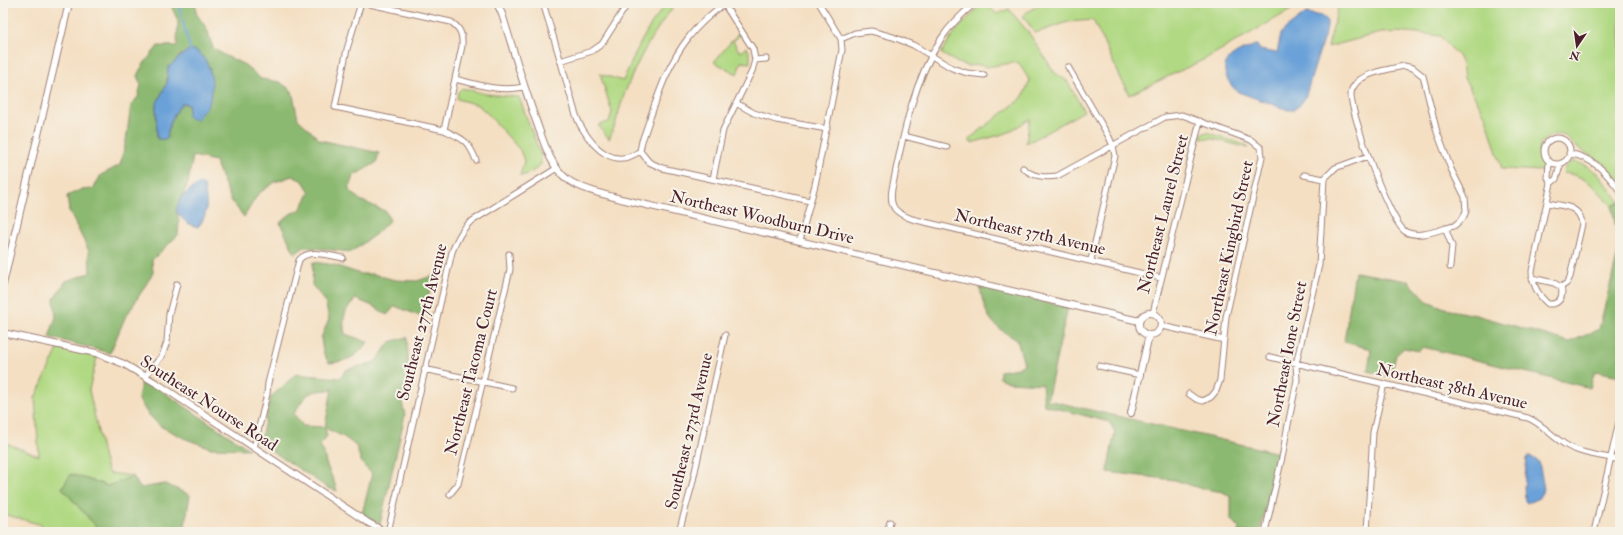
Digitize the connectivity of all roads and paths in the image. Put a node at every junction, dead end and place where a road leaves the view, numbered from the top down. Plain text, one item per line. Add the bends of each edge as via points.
1 (69, 3) edge
2 (361, 3) edge
3 (365, 3) edge
4 (497, 3) edge
5 (543, 3) edge
6 (628, 3) edge
7 (724, 3) edge
8 (819, 3) edge
9 (975, 3) edge
10 (841, 39) junction
11 (932, 56) junction
12 (766, 59) dead end
13 (755, 60) junction
14 (560, 61) junction
15 (1068, 67) dead end
16 (984, 75) dead end
17 (455, 80) junction
18 (524, 87) junction
19 (736, 103) junction
20 (1200, 121) junction
21 (444, 130) junction
22 (827, 130) junction
23 (904, 136) junction
24 (1113, 146) junction
25 (947, 147) dead end
26 (640, 151) junction
27 (1569, 154) junction
28 (1368, 156) junction
29 (476, 160) dead end
30 (1549, 162) junction
31 (1562, 163) junction
32 (557, 168) junction
33 (1023, 168) dead end
34 (1304, 175) dead end
35 (713, 179) junction
36 (1324, 179) junction
37 (1551, 183) junction
38 (1620, 191) edge
39 (810, 201) junction
40 (1547, 203) junction
41 (1445, 228) junction
42 (800, 240) junction
43 (509, 254) dead end
44 (343, 258) dead end
45 (1090, 260) junction
46 (1450, 266) dead end
47 (1161, 278) junction
48 (1532, 278) junction
49 (3, 284) edge
50 (178, 284) dead end
51 (1562, 287) junction
52 (1153, 313) junction
53 (1139, 321) junction
54 (1162, 326) junction
55 (3, 333) edge
56 (725, 335) dead end
57 (1149, 335) junction
58 (1224, 340) junction
59 (1270, 357) dead end
60 (1296, 364) junction
61 (1099, 366) dead end
62 (424, 369) junction
63 (1140, 375) junction
64 (145, 376) junction
65 (483, 382) junction
66 (1384, 384) junction
67 (512, 388) dead end
68 (1188, 394) dead end
69 (1131, 413) dead end
70 (1620, 417) edge
71 (254, 448) junction
72 (1611, 458) junction
73 (1620, 460) edge
74 (450, 494) dead end
75 (890, 522) dead end
76 (386, 532) edge
77 (679, 532) edge
78 (887, 532) edge
79 (1265, 532) edge
80 (1367, 532) edge
81 (1594, 532) edge

1 - 49 street
2 - 21 street via 335,107
3 - 17 street via 451,22 457,26 463,38
4 - 18 street, Northeast Woodburn Drive
5 - 14 street
6 - 14 street via 602,44
7 - 13 street via 753,49
7 - 26 street via 689,36 677,54 667,72
8 - 10 street
9 - 11 street via 942,37
10 - 11 street via 855,33 871,31 893,37
10 - 22 street via 841,61
11 - 16 street via 962,72
11 - 23 street via 915,90
12 - 13 street
13 - 19 street
14 - 26 street via 578,122 595,147 613,158 628,157
15 - 24 street
17 - 18 street via 497,89
17 - 21 street
18 - 32 street, Northeast Woodburn Drive via 549,156
19 - 22 street via 754,113 776,120
19 - 35 street via 723,130
20 - 24 street, Northeast Kingbird Street via 1182,115 1165,117
20 - 47 street, Northeast Laurel Street
20 - 58 street, Northeast Kingbird Street via 1250,140 1260,148 1262,156 1226,317
21 - 29 street via 461,138 470,146
22 - 39 street
23 - 25 street
23 - 45 street, Northeast 37th Avenue via 890,198 894,209 903,216
24 - 33 street, Northeast Kingbird Street via 1057,176 1038,176
24 - 45 street via 1115,162
26 - 35 street via 652,164 662,168
27 - 30 street via 1564,140 1552,139 1544,148
27 - 31 street
27 - 38 street via 1594,162
28 - 36 street via 1335,168
28 - 41 street via 1402,230 1421,234
28 - 41 street via 1352,100 1353,86 1365,76 1404,66 1414,68 1424,79 1437,132 1466,202 1463,218
30 - 31 street
30 - 37 street via 1548,178
31 - 37 street via 1556,179
32 - 42 street, Northeast Woodburn Drive via 568,180 590,190
32 - 62 street, Southeast 277th Avenue via 469,223 462,230 452,252
34 - 36 street
35 - 39 street
36 - 60 street, Northeast Ione Street via 1319,265
37 - 40 street
39 - 42 street
40 - 48 street
40 - 51 street via 1576,210 1581,216 1582,224 1570,277
41 - 46 street via 1452,246
42 - 53 street, Northeast Woodburn Drive
43 - 65 street, Northeast Tacoma Court via 510,269
44 - 71 street via 313,253 299,260
45 - 47 street, Northeast 37th Avenue
47 - 52 street, Northeast Laurel Street
48 - 51 street
48 - 51 street via 1536,289 1548,304 1559,301
50 - 64 street via 169,314 167,342 162,356
52 - 53 street via 1146,313
52 - 54 street via 1159,316
53 - 57 street via 1141,330
54 - 57 street via 1157,333
54 - 58 street
55 - 64 street, Southeast Nourse Road via 96,353 112,358
56 - 77 street, Southeast 273rd Avenue
57 - 63 street
58 - 68 street, Northeast Kingbird Street via 1220,380 1216,391 1203,401
59 - 60 street, Northeast 38th Avenue
60 - 66 street, Northeast 38th Avenue
60 - 79 street, Northeast Ione Street via 1297,380
61 - 63 street
62 - 65 street
62 - 76 street, Southeast 277th Avenue
63 - 69 street
64 - 71 street, Southeast Nourse Road
65 - 67 street
65 - 74 street, Northeast Tacoma Court via 458,484
66 - 72 street, Northeast 38th Avenue via 1528,418 1541,424 1566,445
66 - 80 street via 1373,432
70 - 72 street
71 - 76 street, Southeast Nourse Road
72 - 73 street, Northeast 38th Avenue
72 - 81 street
75 - 78 street

